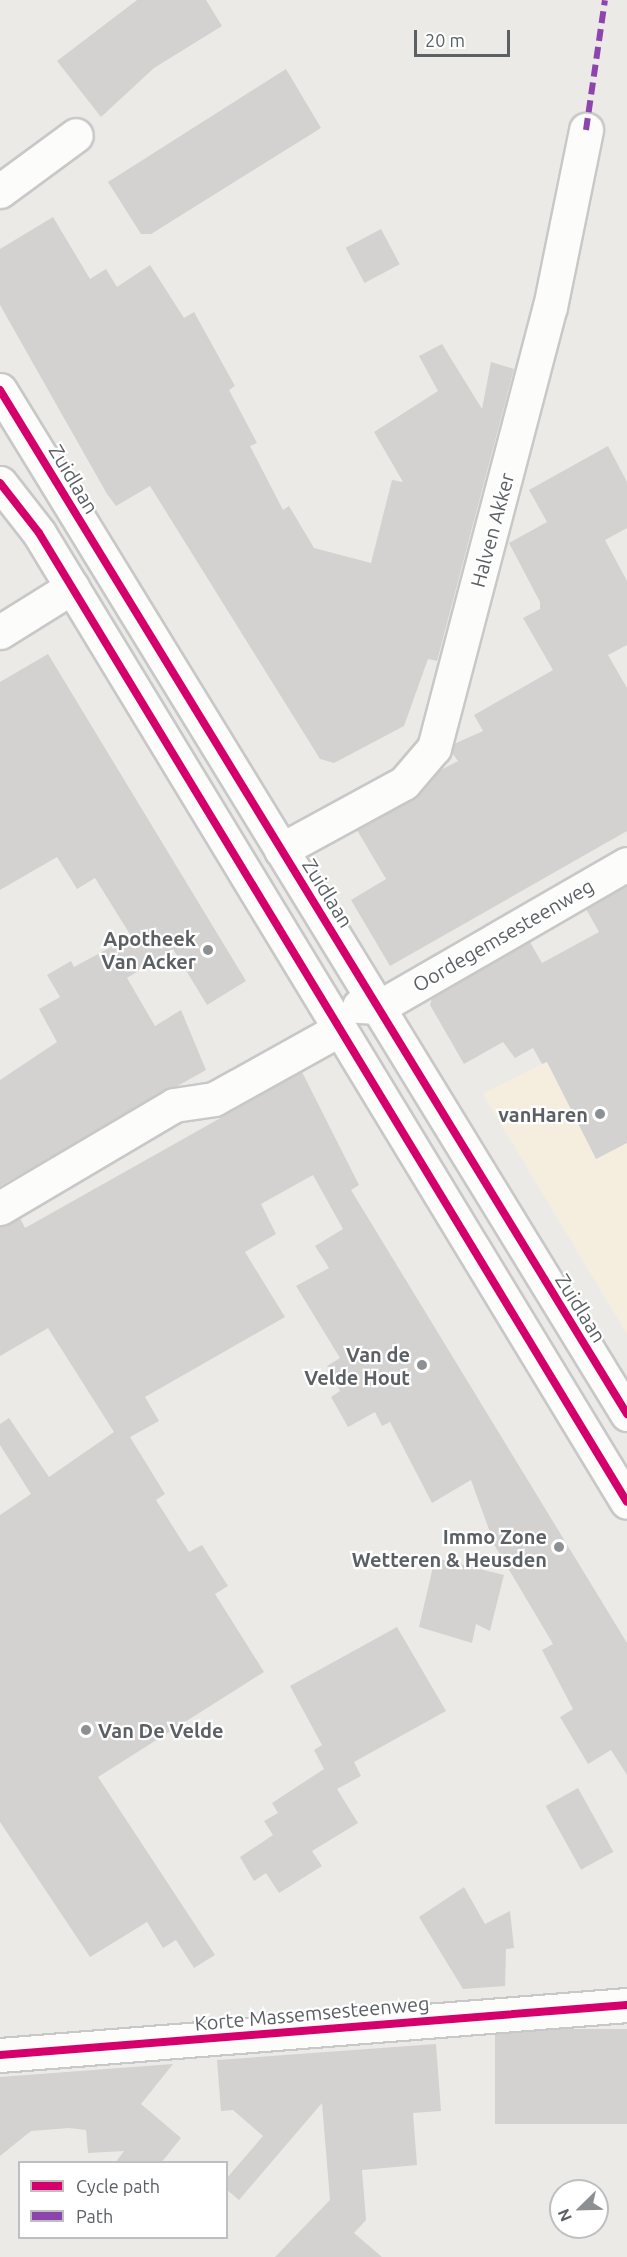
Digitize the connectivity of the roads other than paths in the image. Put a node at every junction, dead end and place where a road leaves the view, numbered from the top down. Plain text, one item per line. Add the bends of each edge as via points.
1 (586, 130) dead end
2 (76, 135) dead end
3 (0, 191) edge
4 (0, 390) edge
5 (0, 411) edge
6 (56, 480) junction
7 (0, 483) edge
8 (72, 587) junction
9 (0, 632) edge
10 (213, 822) junction
11 (281, 850) junction
12 (627, 864) edge
13 (379, 1007) junction
14 (340, 1029) junction
15 (382, 1096) junction
16 (0, 1208) edge
17 (534, 1262) junction
18 (627, 1414) edge
19 (627, 1502) edge
20 (627, 2005) edge
21 (0, 2055) edge

1 - 11 main road, Halven Akker via 550,307 434,748 404,783
2 - 3 main road
4 - 6 main road, Zuidlaan
5 - 6 main road, Zuidlaan via 28,457
6 - 11 main road, Zuidlaan
7 - 8 main road
8 - 9 main road
8 - 10 main road
10 - 13 main road, Zuidlaan via 234,827 250,843 358,1005
10 - 14 main road
11 - 13 main road, Zuidlaan
12 - 13 main road, Oordegemsesteenweg
13 - 17 main road, Zuidlaan
14 - 15 main road
14 - 16 main road via 214,1099 174,1105
15 - 17 main road, Zuidlaan via 399,1099 414,1112 509,1251
15 - 19 main road
17 - 18 main road, Zuidlaan
20 - 21 main road, Korte Massemsesteenweg

